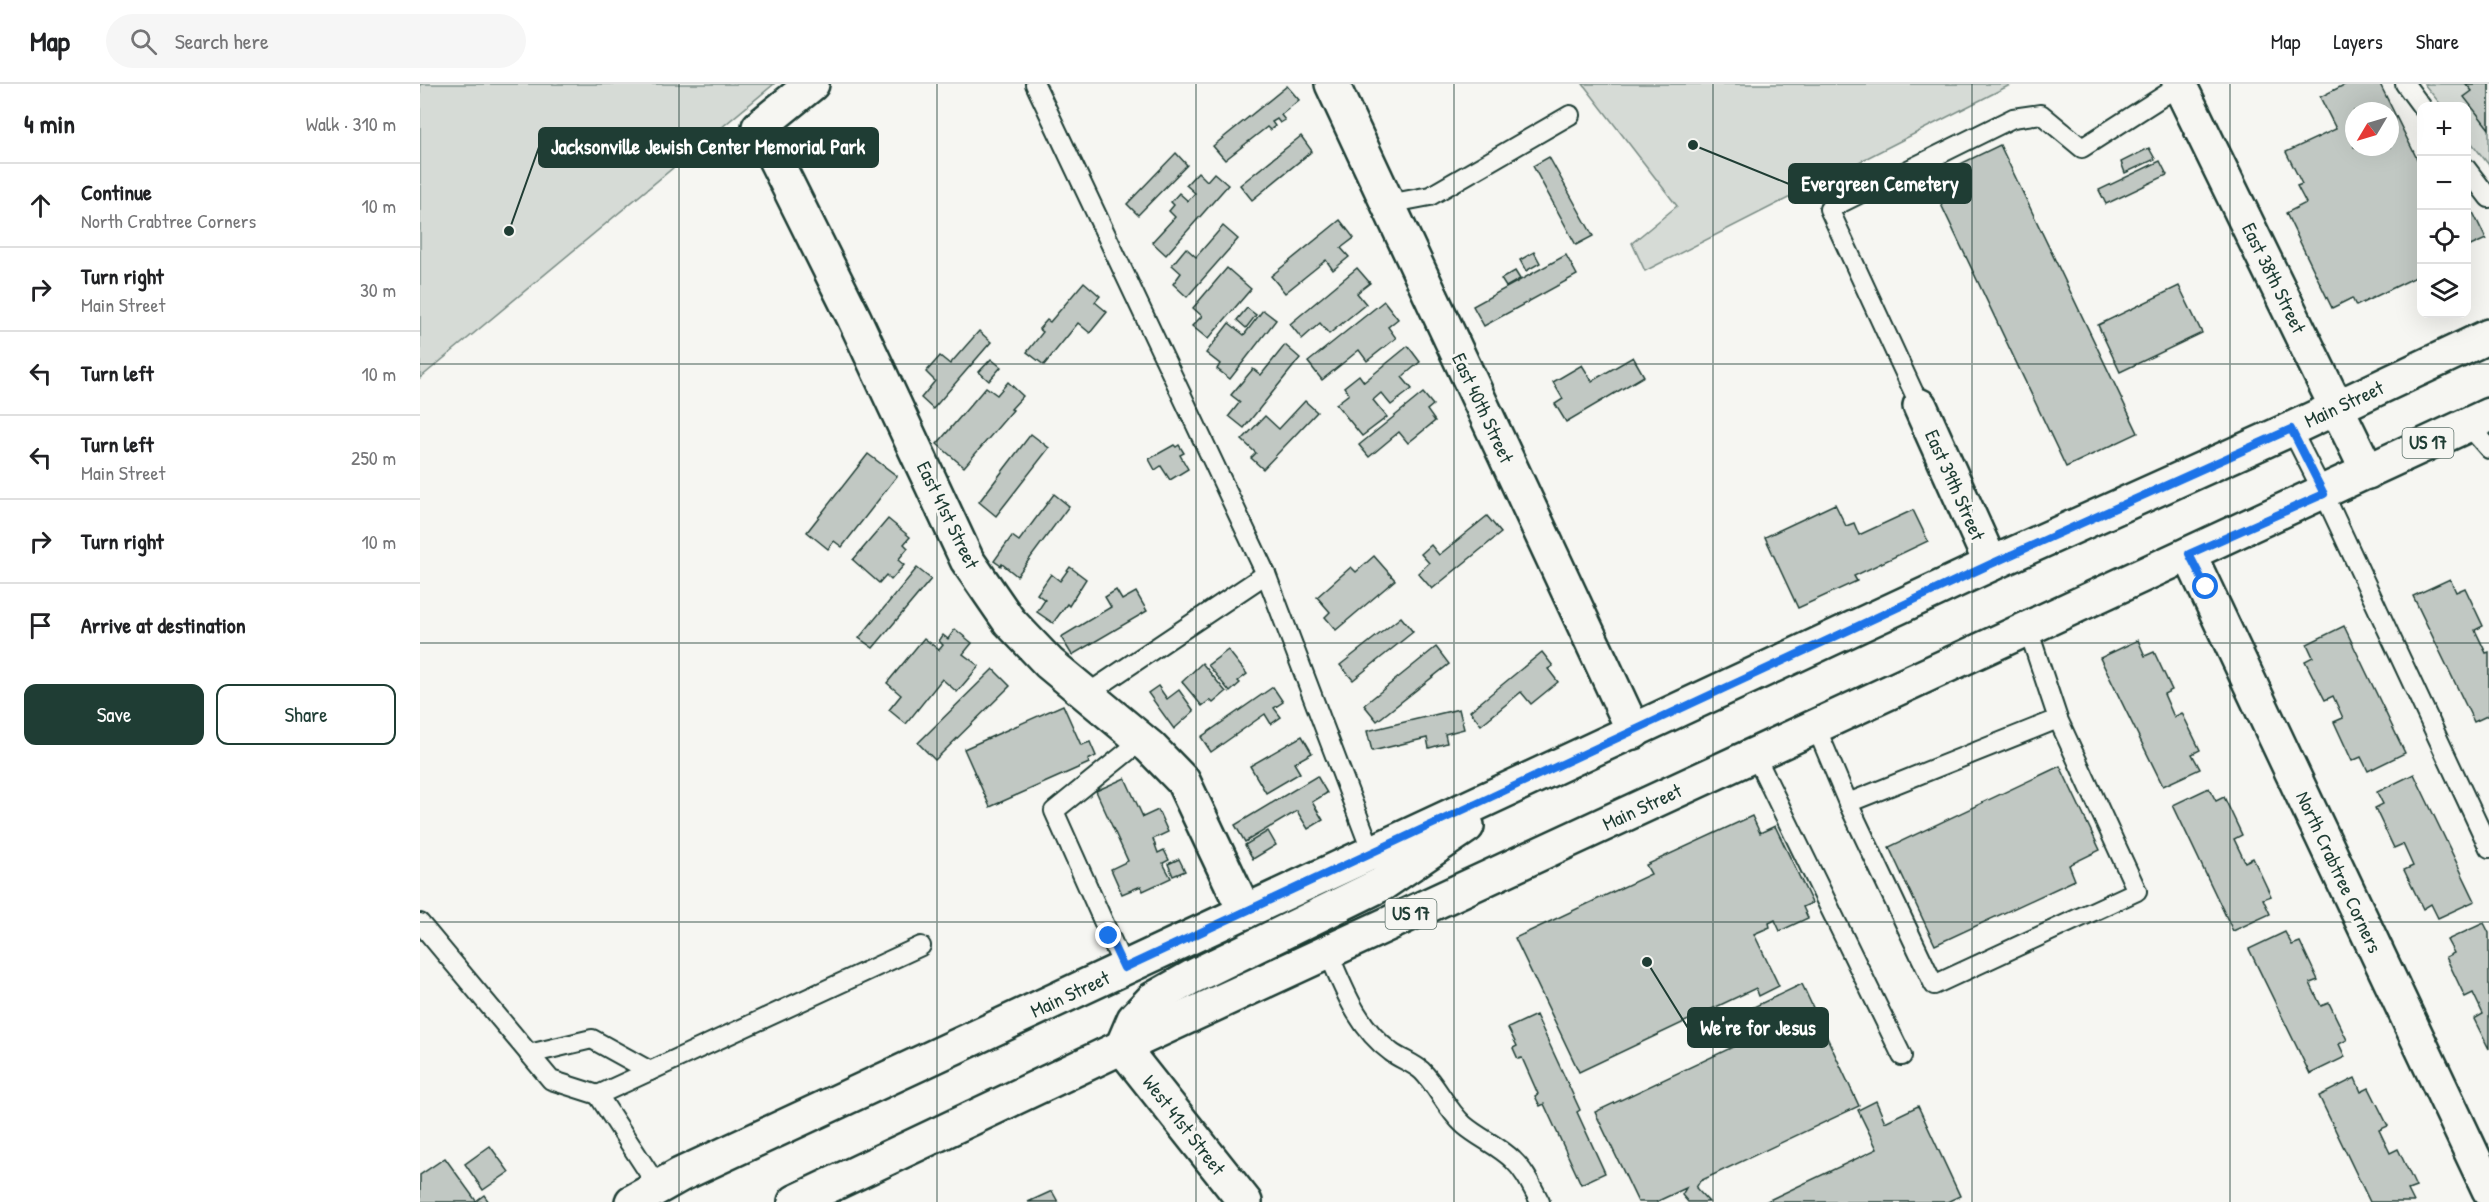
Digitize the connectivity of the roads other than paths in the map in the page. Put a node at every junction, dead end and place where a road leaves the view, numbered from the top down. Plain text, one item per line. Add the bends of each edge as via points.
1 (812, 84) edge
2 (1035, 84) edge
3 (1332, 84) edge
4 (2180, 84) edge
5 (2404, 84) edge
6 (2417, 102) edge
7 (1570, 115) dead end
8 (2471, 175) edge
9 (2489, 198) edge
10 (1388, 204) junction
11 (2489, 336) edge
12 (1920, 406) joint
13 (2338, 407) junction
14 (2291, 429) junction
15 (2482, 430) edge
16 (2368, 472) junction
17 (2324, 494) junction
18 (2189, 554) junction
19 (1991, 564) junction
20 (1266, 574) junction
21 (2028, 629) junction
22 (1087, 694) junction
23 (2058, 719) junction
24 (1816, 727) junction
25 (1634, 732) junction
26 (1142, 740) junction
27 (1755, 755) junction
28 (1543, 774) junction
29 (1848, 803) junction
30 (2489, 848) edge
31 (1372, 853) junction
32 (1245, 912) junction
33 (420, 923) edge
34 (921, 946) dead end
35 (1328, 952) junction
36 (1124, 968) junction
37 (1122, 1047) junction
38 (529, 1054) junction
39 (1902, 1056) dead end
40 (650, 1071) junction
41 (598, 1095) junction
42 (2489, 1190) edge
43 (645, 1195) edge
44 (795, 1202) edge
45 (1245, 1202) edge
46 (1540, 1202) edge

1 - 22 main road, East 41st Street via 759,128 854,318 967,560 1009,621 1049,663
2 - 20 lane
3 - 10 main road, East 40th Street
4 - 12 lane via 2082,148 2041,114 2013,118 1829,209
4 - 13 main road, East 38th Street
5 - 6 lane
7 - 10 lane via 1430,196
8 - 9 lane
10 - 25 main road, East 40th Street
11 - 13 main road, Main Street
12 - 19 main road, East 39th Street
13 - 14 main road, Main Street
13 - 16 main road, East 38th Street
14 - 17 lane
14 - 19 main road, Main Street
15 - 16 main road, Main Street / US 17
16 - 17 main road, Main Street / US 17
17 - 18 main road, Main Street / US 17
17 - 30 lane
18 - 21 main road, Main Street / US 17
18 - 42 main road, North Crabtree Corners
19 - 25 main road, Main Street
20 - 22 lane
20 - 31 lane
21 - 23 lane
21 - 24 main road, Main Street / US 17
22 - 26 main road, East 41st Street
23 - 29 lane
23 - 29 lane via 2137,891 1934,985
24 - 27 main road, Main Street / US 17
24 - 29 lane
25 - 28 main road, Main Street
26 - 32 main road, East 41st Street via 1183,781
26 - 36 lane via 1054,811
27 - 35 main road, Main Street / US 17
27 - 39 lane
28 - 31 main road, Main Street
28 - 37 main road via 1382,884 1153,999 1134,1019
31 - 32 main road, Main Street
32 - 36 main road, Main Street
33 - 38 lane
34 - 40 lane
35 - 37 main road, Main Street / US 17
35 - 46 lane via 1350,1003 1372,1035 1420,1070 1464,1126 1512,1159
36 - 43 main road, Main Street via 690,1170
37 - 44 main road, Main Street / US 17
37 - 45 main road, West 41st Street
38 - 40 lane via 592,1039
38 - 41 lane via 551,1080
40 - 41 lane
41 - 43 lane

